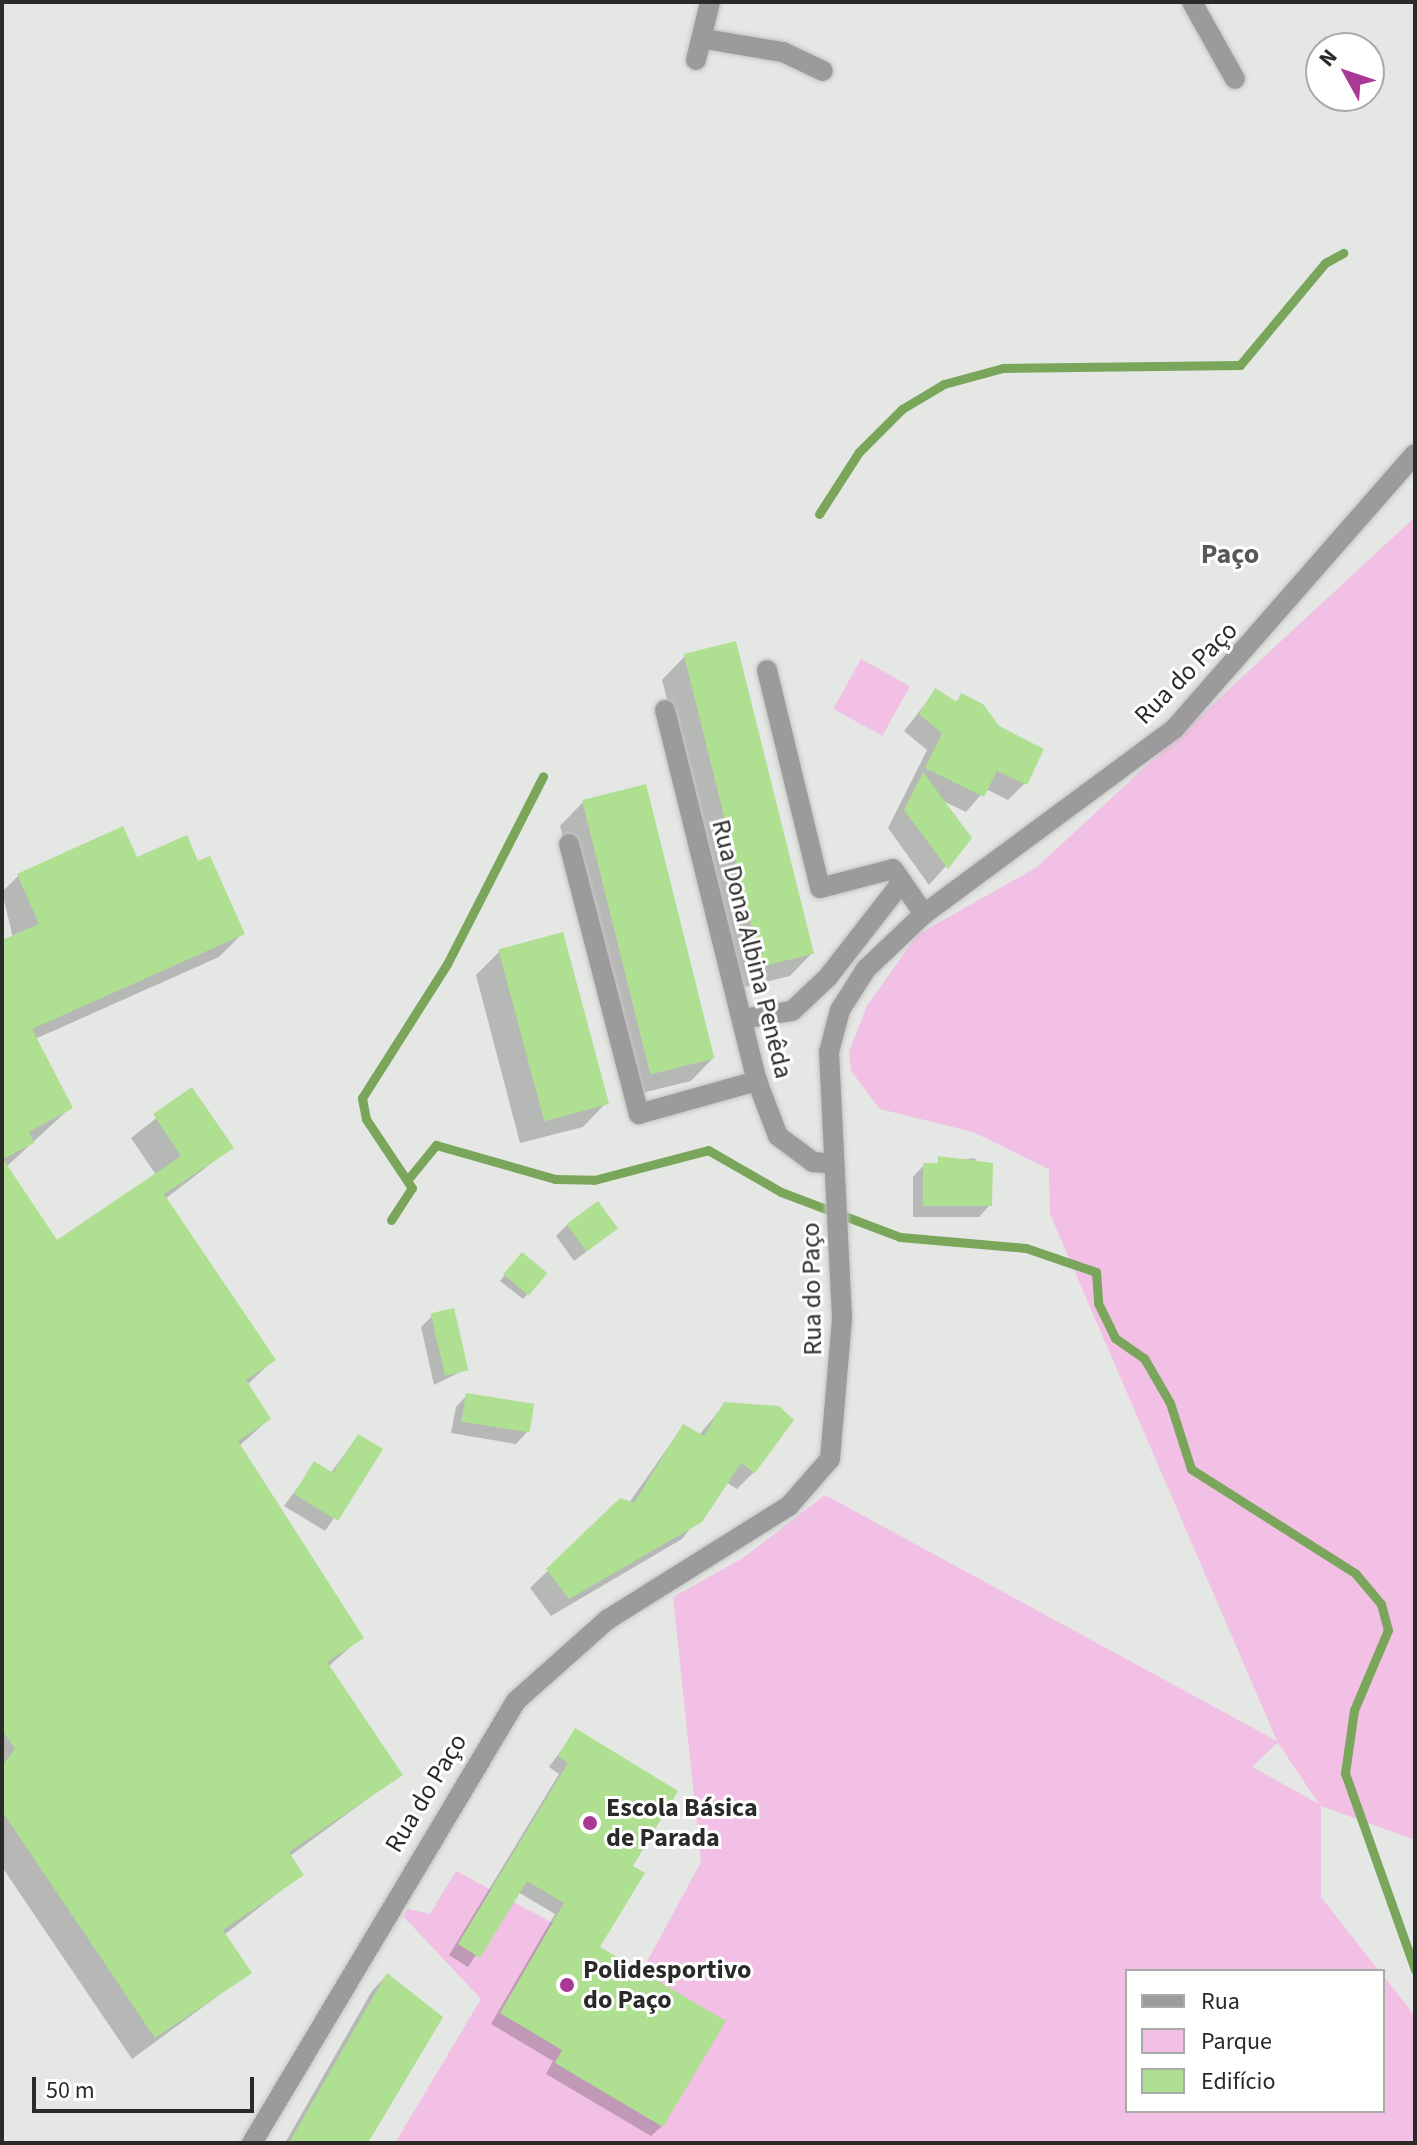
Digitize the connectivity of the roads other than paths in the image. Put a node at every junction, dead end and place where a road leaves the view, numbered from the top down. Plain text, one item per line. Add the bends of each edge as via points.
1 (710, 2) edge
2 (1192, 2) edge
3 (705, 39) junction
4 (696, 60) dead end
5 (823, 71) dead end
6 (1235, 79) dead end
7 (1415, 454) edge
8 (767, 670) dead end
9 (665, 710) dead end
10 (569, 844) dead end
11 (902, 882) junction
12 (924, 914) junction
13 (742, 1019) junction
14 (757, 1081) junction
15 (834, 1164) junction
16 (252, 2143) edge

1 - 3 street
2 - 6 street
3 - 4 street
3 - 5 street via 783,52
7 - 12 street, Rua do Paço via 1175,728
8 - 11 street via 820,888 893,869
9 - 13 street, Rua Dona Albina Penêda
10 - 14 street via 639,1114
11 - 12 street
11 - 13 street via 792,1011
12 - 15 street, Rua do Paço via 866,969 840,1010 829,1052
13 - 14 street, Rua Dona Albina Penêda
14 - 15 street, Rua Dona Albina Penêda via 778,1136 813,1162
15 - 16 street, Rua do Paço via 842,1318 830,1459 789,1506 607,1620 516,1701

